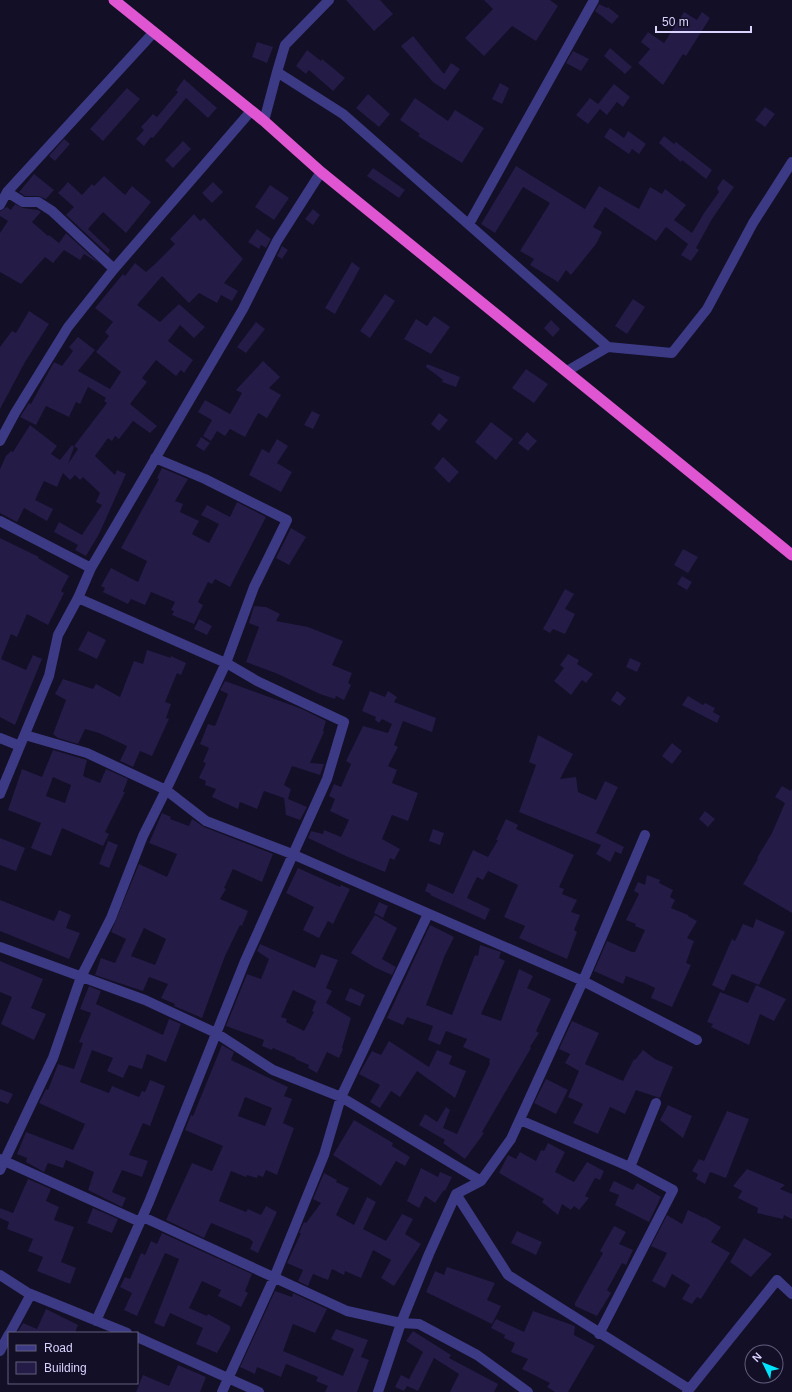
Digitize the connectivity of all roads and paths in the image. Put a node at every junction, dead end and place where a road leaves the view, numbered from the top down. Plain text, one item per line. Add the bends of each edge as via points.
1 (114, 0) edge
2 (329, 0) edge
3 (594, 0) edge
4 (154, 32) junction
5 (277, 72) junction
6 (251, 111) junction
7 (264, 121) junction
8 (792, 162) edge
9 (321, 172) junction
10 (7, 192) junction
11 (0, 205) edge
12 (470, 224) junction
13 (114, 269) junction
14 (608, 347) junction
15 (567, 371) junction
16 (0, 441) edge
17 (155, 458) junction
18 (0, 521) edge
19 (792, 555) edge
20 (90, 568) junction
21 (78, 598) junction
22 (226, 663) junction
23 (25, 735) junction
24 (0, 738) edge
25 (20, 746) junction
26 (166, 790) junction
27 (0, 794) edge
28 (645, 835) dead end
29 (292, 854) junction
30 (428, 914) junction
31 (0, 947) edge
32 (81, 977) junction
33 (582, 981) junction
34 (216, 1033) junction
35 (697, 1040) dead end
36 (341, 1097) junction
37 (656, 1103) dead end
38 (520, 1120) junction
39 (1, 1163) edge
40 (630, 1167) junction
41 (481, 1181) junction
42 (456, 1194) junction
43 (142, 1219) junction
44 (0, 1275) edge
45 (274, 1278) junction
46 (31, 1294) junction
47 (792, 1294) edge
48 (96, 1321) junction
49 (401, 1323) junction
50 (10, 1332) edge
51 (124, 1332) edge
52 (599, 1334) junction
53 (8, 1336) edge
54 (138, 1337) edge
55 (0, 1351) edge
56 (229, 1378) junction
57 (688, 1391) edge
58 (222, 1392) edge
59 (260, 1392) edge
60 (378, 1392) edge
61 (528, 1392) edge

1 - 4 highway
2 - 5 street via 285,45
3 - 12 street
4 - 6 highway
4 - 10 street
5 - 7 street
5 - 12 street via 343,114
6 - 7 highway
6 - 13 street
7 - 9 highway
8 - 14 street via 753,223 706,309 672,354
9 - 15 highway
9 - 17 street via 277,241 243,309
10 - 11 street
10 - 13 street via 23,202 38,202 52,211
12 - 14 street
13 - 16 street via 68,327
14 - 15 street
15 - 19 highway
17 - 20 street
17 - 22 street via 205,479 287,520 254,587
18 - 20 street
20 - 21 street
21 - 22 street
21 - 23 street via 58,635 49,676
22 - 26 street
22 - 29 street via 257,681 344,722 327,779
23 - 25 street
23 - 26 street via 87,753
24 - 25 street
25 - 27 street
26 - 29 street via 206,821
26 - 32 street via 143,836 103,936
28 - 33 street
29 - 30 street
29 - 34 street
30 - 33 street
30 - 36 street
31 - 32 street
32 - 34 street via 145,1000
32 - 39 street via 53,1058
33 - 35 street
33 - 38 street
34 - 36 street via 273,1070
34 - 43 street
36 - 41 street
36 - 45 street via 324,1155
37 - 40 street
38 - 40 street
38 - 41 street via 512,1139
39 - 43 street
40 - 52 street via 673,1190
41 - 42 street
42 - 49 street
42 - 52 street via 508,1275
43 - 45 street
43 - 48 street
44 - 46 street
45 - 49 street via 346,1311
45 - 56 street
46 - 48 street
46 - 50 street
47 - 57 street via 777,1280
48 - 51 street
49 - 60 street
49 - 61 street via 419,1324 471,1352
52 - 57 street
53 - 55 street
54 - 56 street
56 - 58 street
56 - 59 street

